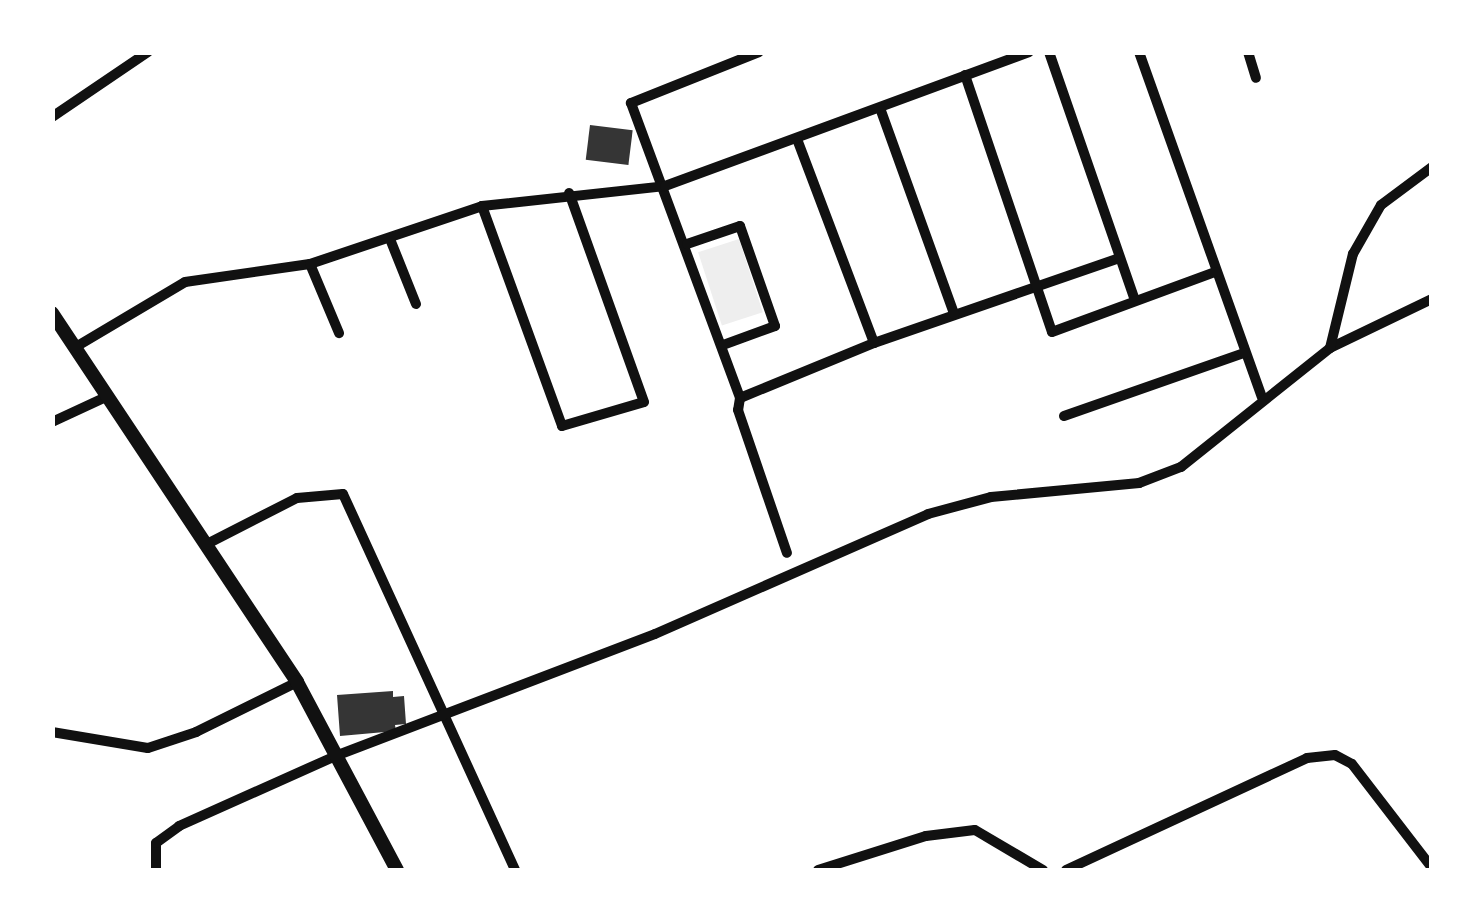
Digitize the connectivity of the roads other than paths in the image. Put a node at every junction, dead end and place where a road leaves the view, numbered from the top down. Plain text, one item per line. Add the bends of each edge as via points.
1 (148, 52) edge
2 (759, 52) edge
3 (1029, 52) edge
4 (1048, 52) edge
5 (1139, 52) edge
6 (1248, 52) edge
7 (965, 75) junction
8 (1256, 78) dead end
9 (880, 108) junction
10 (52, 117) edge
11 (797, 140) junction
12 (1432, 167) edge
13 (666, 186) junction
14 (569, 194) junction
15 (482, 206) junction
16 (390, 239) junction
17 (687, 244) junction
18 (1119, 258) junction
19 (310, 264) junction
20 (1216, 272) junction
21 (1036, 286) junction
22 (1432, 299) edge
23 (1135, 301) junction
24 (416, 304) dead end
25 (52, 313) edge
26 (954, 314) junction
27 (339, 332) dead end
28 (874, 343) junction
29 (723, 345) junction
30 (74, 348) junction
31 (1330, 348) junction
32 (1244, 354) junction
33 (106, 398) junction
34 (740, 398) junction
35 (1262, 398) junction
36 (1064, 416) dead end
37 (52, 422) edge
38 (205, 544) junction
39 (787, 552) dead end
40 (297, 682) junction
41 (445, 716) junction
42 (52, 732) edge
43 (338, 755) junction
44 (1432, 868) edge
45 (156, 870) edge
46 (397, 870) edge
47 (516, 870) edge
48 (818, 870) edge
49 (1043, 870) edge
50 (1066, 870) edge

1 - 10 street
2 - 13 street via 631,103
3 - 7 street
4 - 18 street
5 - 20 street
6 - 8 street
7 - 9 street
7 - 21 street
9 - 11 street
9 - 26 street
11 - 13 street
11 - 28 street
12 - 31 street via 1381,206 1353,254
13 - 14 street
13 - 17 street
14 - 15 street
14 - 15 street via 644,402 562,426
15 - 16 street
16 - 19 street
16 - 24 street
17 - 29 street
17 - 29 street via 740,226 776,326
18 - 21 street
18 - 23 street
19 - 27 street
19 - 30 street via 185,282
20 - 23 street
20 - 32 street
21 - 23 street via 1052,332
21 - 26 street
22 - 31 street
25 - 30 street
26 - 28 street
28 - 34 street
29 - 34 street
30 - 33 street
31 - 35 street
32 - 35 street
32 - 36 street
33 - 37 street
33 - 38 street
34 - 39 street via 738,410
35 - 41 street via 1182,467 1139,483 991,497 928,514 655,634
38 - 40 street
38 - 41 street via 297,498 343,494
40 - 42 street via 148,748
40 - 43 street
41 - 43 street
41 - 47 street
43 - 45 street via 179,826 156,843
43 - 46 street
44 - 50 street via 1352,764 1335,755 1307,758
48 - 49 street via 964,830

